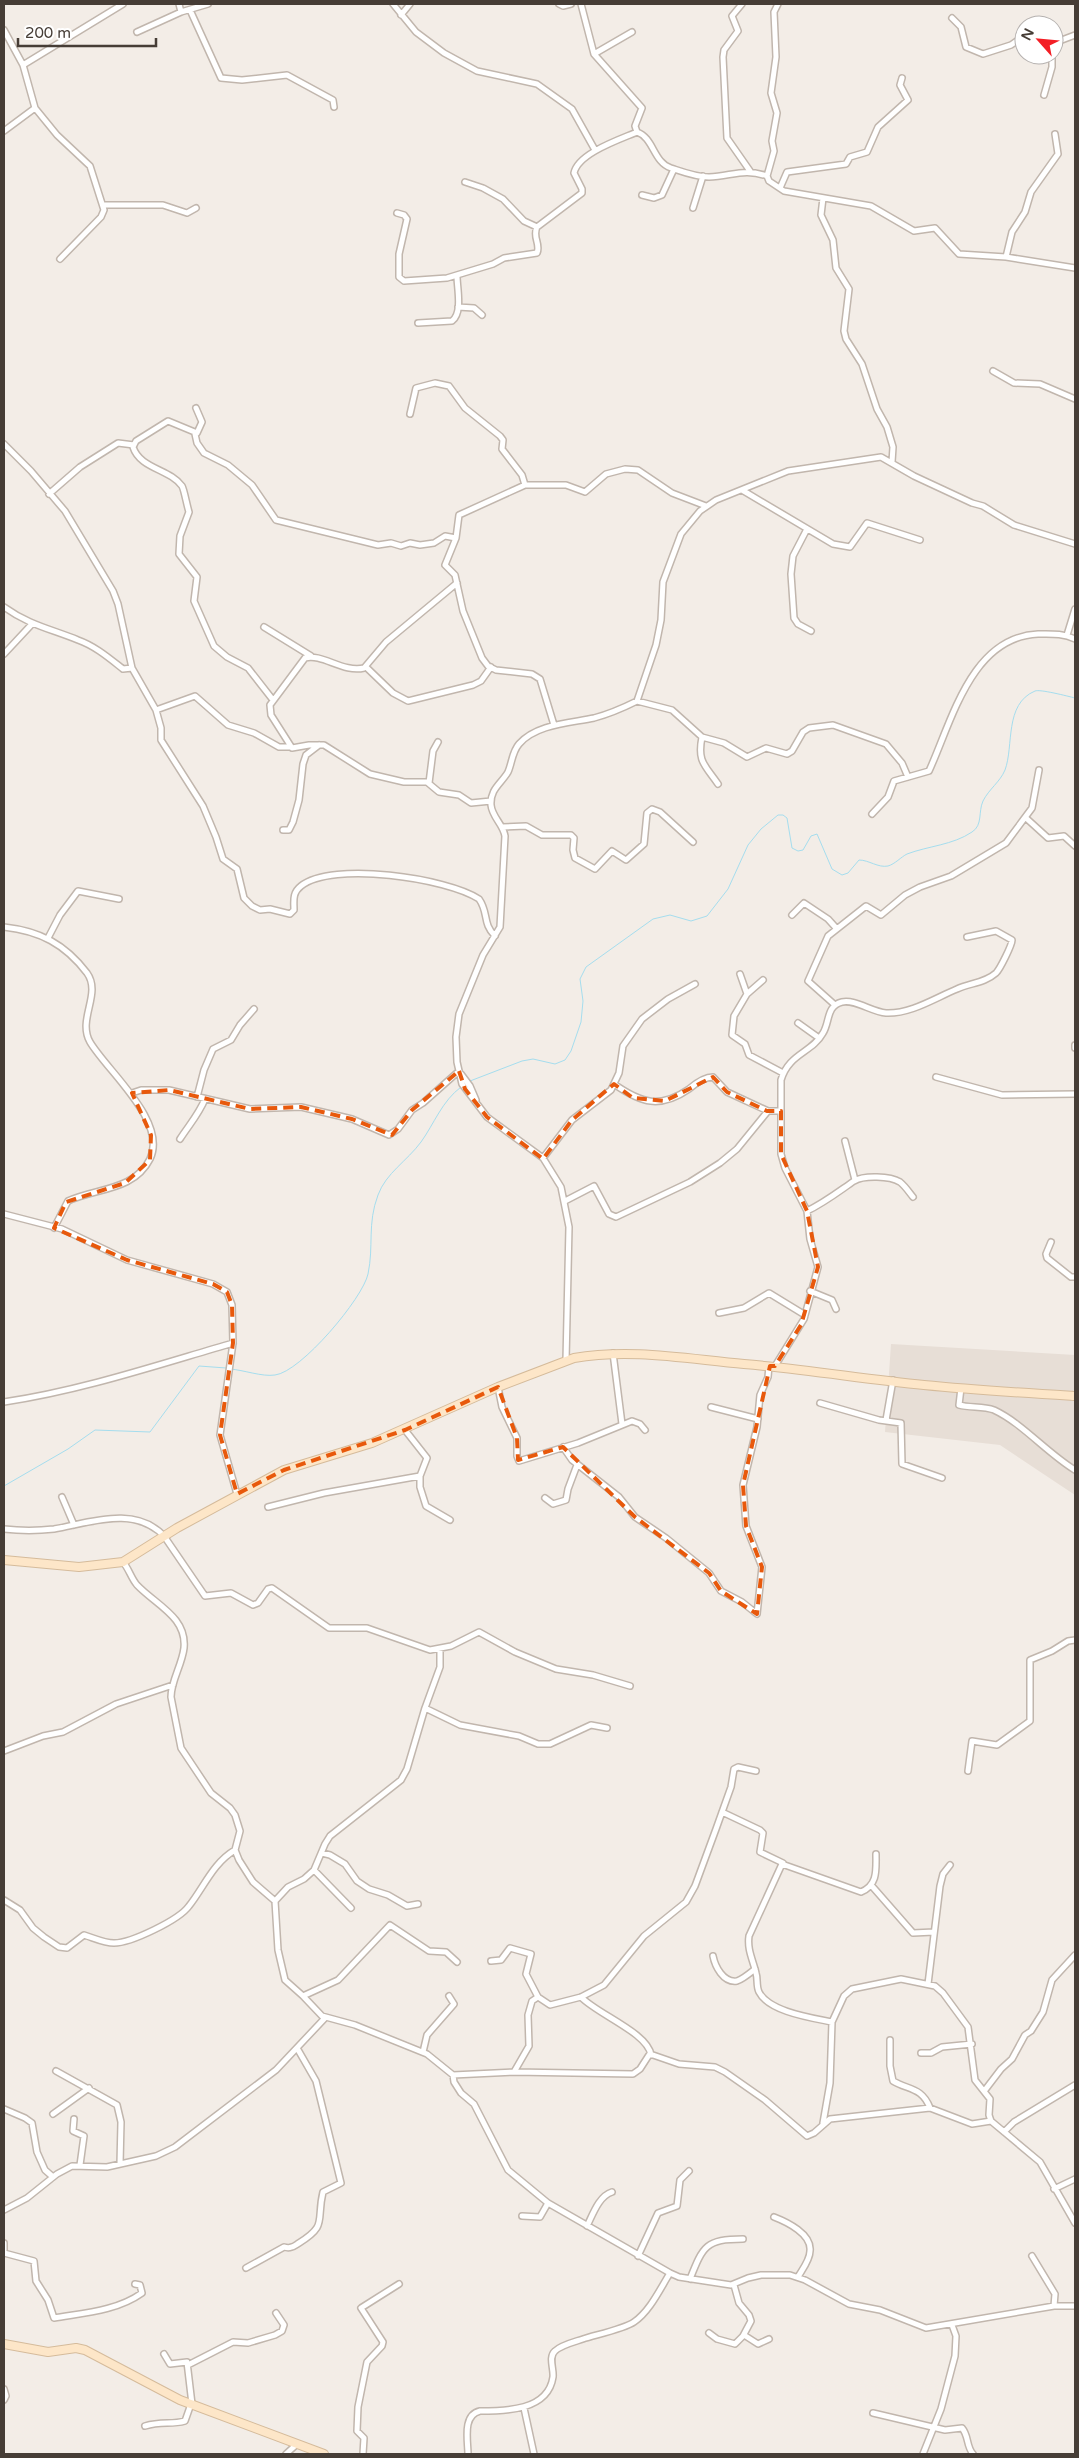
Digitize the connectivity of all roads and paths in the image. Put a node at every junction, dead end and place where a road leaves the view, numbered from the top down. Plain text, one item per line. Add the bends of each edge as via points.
1 (179, 4) edge
2 (208, 4) edge
3 (393, 4) edge
4 (410, 4) edge
5 (559, 4) edge
6 (571, 4) edge
7 (581, 4) edge
8 (742, 4) edge
9 (778, 4) edge
10 (120, 5) edge
11 (190, 10) junction
12 (181, 12) junction
13 (401, 15) junction
14 (952, 18) dead end
15 (4, 30) edge
16 (137, 32) dead end
17 (632, 32) dead end
18 (1014, 43) edge
19 (594, 54) junction
20 (23, 65) junction
21 (1052, 65) edge
22 (902, 78) dead end
23 (1044, 95) dead end
24 (334, 107) dead end
25 (34, 108) junction
26 (4, 131) edge
27 (637, 132) junction
28 (1055, 134) dead end
29 (595, 150) junction
30 (674, 169) junction
31 (750, 170) junction
32 (703, 176) junction
33 (766, 176) junction
34 (465, 182) dead end
35 (780, 188) junction
36 (642, 195) dead end
37 (823, 198) junction
38 (103, 205) junction
39 (196, 208) dead end
40 (693, 208) dead end
41 (397, 213) dead end
42 (537, 227) junction
43 (1006, 257) junction
44 (60, 259) dead end
45 (1075, 268) edge
46 (457, 276) junction
47 (458, 307) junction
48 (482, 315) dead end
49 (418, 323) dead end
50 (993, 371) dead end
51 (1075, 399) edge
52 (196, 408) dead end
53 (410, 414) dead end
54 (195, 434) junction
55 (4, 444) edge
56 (134, 444) junction
57 (892, 462) junction
58 (525, 485) junction
59 (742, 490) junction
60 (49, 494) junction
61 (706, 506) junction
62 (807, 529) junction
63 (456, 538) junction
64 (920, 540) dead end
65 (1075, 544) edge
66 (457, 583) junction
67 (4, 607) edge
68 (1075, 609) edge
69 (32, 624) junction
70 (264, 627) dead end
71 (811, 631) dead end
72 (1066, 635) junction
73 (1075, 639) edge
74 (4, 654) edge
75 (312, 656) junction
76 (366, 667) junction
77 (491, 667) junction
78 (132, 668) junction
79 (273, 700) junction
80 (637, 701) junction
81 (156, 710) junction
82 (554, 725) junction
83 (702, 737) junction
84 (438, 742) dead end
85 (319, 745) junction
86 (290, 747) junction
87 (1039, 770) dead end
88 (908, 777) junction
89 (429, 784) junction
90 (718, 784) dead end
91 (491, 801) junction
92 (872, 814) dead end
93 (1026, 818) junction
94 (502, 827) junction
95 (283, 830) dead end
96 (692, 842) dead end
97 (1075, 846) edge
98 (118, 899) dead end
99 (792, 915) dead end
100 (4, 927) edge
101 (837, 929) junction
102 (496, 936) junction
103 (967, 937) dead end
104 (48, 938) junction
105 (740, 974) dead end
106 (763, 980) dead end
107 (695, 984) dead end
108 (747, 994) junction
109 (835, 1005) junction
110 (254, 1010) dead end
111 (798, 1023) dead end
112 (819, 1038) junction
113 (460, 1073) junction
114 (783, 1073) junction
115 (936, 1077) dead end
116 (614, 1084) junction
117 (132, 1093) junction
118 (1075, 1094) edge
119 (197, 1097) junction
120 (205, 1099) junction
121 (781, 1111) junction
122 (768, 1112) junction
123 (180, 1138) dead end
124 (845, 1141) dead end
125 (543, 1158) junction
126 (855, 1180) junction
127 (913, 1197) dead end
128 (565, 1201) junction
129 (807, 1212) junction
130 (4, 1214) edge
131 (54, 1228) junction
132 (1051, 1242) dead end
133 (1075, 1277) edge
134 (810, 1291) junction
135 (836, 1309) dead end
136 (719, 1313) dead end
137 (805, 1314) junction
138 (233, 1343) junction
139 (613, 1353) junction
140 (566, 1361) junction
141 (772, 1366) junction
142 (893, 1380) junction
143 (498, 1386) junction
144 (961, 1388) junction
145 (1075, 1396) edge
146 (4, 1402) edge
147 (820, 1403) dead end
148 (711, 1407) dead end
149 (758, 1419) junction
150 (886, 1420) junction
151 (622, 1424) junction
152 (405, 1430) junction
153 (645, 1430) dead end
154 (563, 1447) junction
155 (577, 1464) junction
156 (1075, 1470) edge
157 (420, 1476) junction
158 (942, 1478) dead end
159 (238, 1494) junction
160 (62, 1497) dead end
161 (545, 1498) dead end
162 (268, 1508) dead end
163 (450, 1520) dead end
164 (74, 1525) junction
165 (4, 1529) edge
166 (164, 1536) junction
167 (4, 1560) edge
168 (123, 1562) junction
169 (1075, 1640) edge
170 (440, 1649) junction
171 (173, 1685) junction
172 (630, 1686) dead end
173 (425, 1708) junction
174 (607, 1728) dead end
175 (4, 1751) edge
176 (756, 1771) dead end
177 (968, 1771) dead end
178 (722, 1812) junction
179 (235, 1850) junction
180 (322, 1853) junction
181 (876, 1854) dead end
182 (783, 1863) junction
183 (950, 1865) dead end
184 (314, 1870) junction
185 (872, 1886) junction
186 (4, 1900) edge
187 (275, 1901) junction
188 (418, 1904) dead end
189 (351, 1908) dead end
190 (934, 1932) junction
191 (1075, 1955) edge
192 (713, 1956) dead end
193 (491, 1961) dead end
194 (458, 1962) dead end
195 (755, 1969) junction
196 (928, 1984) junction
197 (303, 1996) junction
198 (449, 1996) dead end
199 (538, 1997) junction
200 (581, 1997) junction
201 (325, 2018) junction
202 (832, 2022) junction
203 (890, 2040) dead end
204 (972, 2044) junction
205 (297, 2048) junction
206 (424, 2052) junction
207 (920, 2053) dead end
208 (651, 2055) junction
209 (56, 2071) dead end
210 (514, 2072) junction
211 (453, 2075) junction
212 (1075, 2085) edge
213 (89, 2088) junction
214 (985, 2090) junction
215 (930, 2108) junction
216 (4, 2109) edge
217 (54, 2114) dead end
218 (74, 2119) dead end
219 (991, 2121) junction
220 (823, 2123) junction
221 (1004, 2132) junction
222 (120, 2164) junction
223 (80, 2165) junction
224 (689, 2171) dead end
225 (53, 2178) junction
226 (1075, 2179) edge
227 (1054, 2189) junction
228 (612, 2192) dead end
229 (548, 2203) junction
230 (4, 2210) edge
231 (522, 2216) dead end
232 (774, 2217) dead end
233 (1075, 2223) edge
234 (588, 2226) junction
235 (743, 2239) dead end
236 (4, 2242) edge
237 (4, 2252) edge
238 (638, 2256) junction
239 (1032, 2256) dead end
240 (246, 2268) dead end
241 (670, 2273) junction
242 (798, 2277) junction
243 (690, 2279) junction
244 (135, 2284) dead end
245 (399, 2284) dead end
246 (734, 2285) junction
247 (1054, 2306) junction
248 (1075, 2306) edge
249 (276, 2313) dead end
250 (952, 2325) junction
251 (709, 2333) dead end
252 (744, 2335) junction
253 (769, 2339) dead end
254 (4, 2344) edge
255 (164, 2354) dead end
256 (188, 2365) junction
257 (4, 2389) edge
258 (4, 2400) edge
259 (192, 2404) junction
260 (524, 2408) junction
261 (873, 2413) dead end
262 (145, 2426) dead end
263 (934, 2428) junction
264 (297, 2444) junction
265 (286, 2454) edge
266 (324, 2454) edge
267 (363, 2454) edge
268 (468, 2454) edge
269 (534, 2454) edge
270 (923, 2454) edge
271 (973, 2454) edge

1 - 12 street
2 - 11 street
3 - 13 street
4 - 13 street
5 - 6 street
7 - 19 street
8 - 31 street via 732,16 738,31 722,58 727,138
9 - 33 street via 774,12 776,57 771,93 777,113 772,141 774,151
10 - 20 street
11 - 12 street
11 - 24 street via 221,78 289,76 333,100
12 - 16 street
13 - 29 street via 422,37 477,71 537,84 576,114
14 - 18 street via 962,27 966,47 983,54
15 - 20 street
17 - 19 street
19 - 27 street via 640,104 642,110 635,126
20 - 25 street
21 - 23 street
22 - 35 street via 900,85 908,100 878,127 867,152 850,158 846,164 787,172
25 - 26 street
25 - 38 street via 58,137 90,166
27 - 29 street
27 - 30 street via 644,135 659,160
28 - 43 street via 1058,154 1031,192 1025,212 1012,232
29 - 42 street via 574,170 582,193
30 - 32 street
30 - 36 street via 662,195 654,198
31 - 32 street
31 - 33 street
32 - 40 street
33 - 35 street
34 - 42 street via 498,196 524,221
35 - 37 street
37 - 43 street via 871,206 914,231 935,228 959,254
37 - 57 street via 821,215 834,245 836,268 849,289 844,321 846,339 862,364 877,409 887,427 893,447
38 - 39 street via 163,205 187,213
38 - 44 street via 101,217
41 - 46 street via 407,219 399,254 400,279 421,282
42 - 46 street via 534,235 537,253 504,258
43 - 45 street
46 - 47 street
47 - 48 street via 474,308
47 - 49 street via 458,314 452,321
50 - 51 street via 1014,383 1040,384
52 - 54 street via 202,422
53 - 58 street via 416,388 436,383 449,386 465,408 500,436 502,449 522,475
54 - 56 street via 168,420
54 - 63 street via 204,453 228,465 252,485 276,520 378,545 420,545 434,543 445,536
55 - 60 street
56 - 60 street via 118,443 78,469
56 - 79 street via 134,450 141,459 184,488 184,501 189,512 180,536 179,554 198,577 194,601 214,646 248,668
57 - 59 street via 868,458 799,468
57 - 65 street via 914,476 984,506 1014,525
58 - 61 street via 566,484 584,492 606,474 624,469 638,470 672,493
58 - 63 street via 497,500 461,513
59 - 61 street
59 - 62 street
60 - 78 street via 65,512 112,591 118,604
61 - 80 street via 677,541 670,560 661,593 661,620 656,645
62 - 64 street via 827,542 848,547 867,523
62 - 71 street via 793,556 791,574 796,622
63 - 66 street via 445,565 455,575
66 - 76 street via 386,642
66 - 77 street via 463,610 480,654
67 - 69 street
68 - 72 street
69 - 74 street
69 - 78 street via 77,639 122,668
70 - 75 street
72 - 73 street
72 - 88 street via 1032,634 1014,638 983,661 961,698 929,771
75 - 76 street via 337,666
75 - 79 street via 303,660
76 - 77 street via 393,693 408,701 473,685 481,681
77 - 82 street via 536,676 543,684
78 - 81 street
79 - 86 street via 271,716
80 - 82 street via 596,718
80 - 83 street via 672,710
81 - 86 street via 195,696 228,725 254,733 279,747
81 - 102 street via 162,740 202,806 223,859 237,869 244,898 252,906 290,914 294,910 293,897 301,886 327,875 400,876 444,884 477,898 482,905 486,925
82 - 91 street via 519,744
83 - 88 street via 724,743 746,757 766,748 787,754 809,728 833,725 886,744 902,763
83 - 90 street via 700,758
84 - 89 street via 433,750
85 - 86 street
85 - 89 street via 370,774
85 - 95 street via 305,756 293,822 289,830
87 - 93 street via 1036,796
88 - 92 street via 894,781 888,797
89 - 91 street via 439,792 458,795 471,803
91 - 94 street via 495,818
93 - 97 street via 1048,838 1064,836
93 - 101 street via 1004,845 951,876 920,887 881,915 866,906
94 - 96 street via 526,826 542,835 571,835 575,858 595,869 612,851 628,859 644,844 647,813 652,809 657,809
94 - 102 street via 505,845 501,919
98 - 104 street via 78,891
99 - 101 street via 804,903
100 - 104 street
101 - 109 street via 828,936 808,978 811,986
102 - 113 street via 483,955 459,1014 456,1037
103 - 109 street via 996,931 1012,940 1001,967 986,979 897,1012 874,1011 844,1002
104 - 117 street via 70,953 90,978 93,990 86,1018 87,1036
105 - 108 street
106 - 108 street
107 - 116 street via 642,1019 623,1046
108 - 114 street via 734,1016 732,1035 745,1044 749,1055
109 - 112 street
110 - 119 street via 230,1040 213,1049
111 - 112 street
112 - 114 street via 794,1057
113 - 120 street via 412,1110 398,1129 389,1135 352,1119 312,1109 250,1109
113 - 125 street via 490,1120
114 - 121 street
115 - 118 street via 1002,1095
116 - 122 street via 633,1098 666,1101 700,1080 713,1077 727,1092
116 - 125 street via 606,1095 572,1120
117 - 119 street via 169,1090
117 - 131 street via 151,1135 150,1160 125,1184 66,1202
119 - 120 street
120 - 123 street via 199,1114
121 - 122 street
121 - 129 street via 783,1162
122 - 128 street via 737,1149 720,1163 690,1182 616,1217 609,1214 593,1185
124 - 126 street
125 - 128 street
126 - 127 street via 891,1179 899,1182
126 - 129 street
128 - 140 street via 570,1239
129 - 134 street via 818,1267
130 - 131 street
131 - 138 street via 127,1260 221,1288 227,1292 232,1305
132 - 133 street via 1047,1258 1071,1278
134 - 135 street via 832,1300
134 - 137 street
136 - 137 street via 744,1308 768,1294
137 - 141 street via 801,1325
138 - 146 street via 96,1384
138 - 159 street via 220,1435
139 - 140 street
139 - 141 street via 656,1354
139 - 151 street
140 - 143 street
141 - 142 street
141 - 149 street via 760,1395
142 - 144 street
142 - 150 street
143 - 152 street
143 - 154 street via 502,1407 517,1438 518,1460
144 - 145 street
144 - 156 street via 959,1405 996,1412
147 - 150 street
148 - 149 street
149 - 155 street via 743,1495 746,1526 762,1567 757,1614 721,1592 709,1574 635,1517 619,1497
150 - 158 street via 902,1424 902,1464
151 - 153 street via 636,1421
151 - 154 street
152 - 157 street via 428,1458
152 - 159 street via 284,1470
154 - 155 street
155 - 161 street via 566,1500 553,1504
157 - 162 street via 324,1493
157 - 163 street via 426,1506
159 - 166 street
160 - 164 street
164 - 165 street via 38,1530
164 - 166 street via 118,1517 148,1524
166 - 168 street
166 - 170 street via 205,1596 231,1593 253,1605 272,1588 333,1629 364,1628 430,1650
167 - 168 street via 79,1567
168 - 171 street via 138,1586 169,1611 180,1626 184,1646
169 - 177 street via 1030,1660 1030,1722 997,1745 972,1741
170 - 172 street via 479,1632 556,1669
170 - 173 street via 440,1667
171 - 175 street via 116,1704 63,1732
171 - 179 street via 171,1697 180,1748 211,1793 235,1815 240,1831
173 - 174 street via 460,1725 519,1736 541,1744 553,1743 590,1725
173 - 180 street via 401,1780 330,1836
176 - 178 street via 734,1769
178 - 182 street via 762,1832 760,1852
178 - 200 street via 686,1902 651,1929 609,1981
179 - 186 street via 216,1864 180,1917 121,1942 84,1935 66,1948 59,1948 33,1928 20,1910
179 - 187 street via 250,1880
180 - 184 street
180 - 188 street via 345,1864 357,1881 369,1890 388,1895 407,1906
181 - 185 street
182 - 185 street via 859,1892
182 - 195 street via 749,1936 748,1949
183 - 190 street via 942,1879
184 - 187 street via 288,1887
184 - 189 street
185 - 190 street via 913,1933
187 - 197 street via 284,1977
190 - 196 street
191 - 214 street via 1052,1980 1045,2008 1012,2060 1000,2069
192 - 195 street via 717,1969 732,1980 739,1980
193 - 199 street via 501,1960 510,1948 531,1954 526,1974
194 - 197 street via 446,1952 429,1951 390,1924 338,1980
195 - 202 street via 758,1990 768,2001 792,2013
196 - 202 street via 901,1979 852,1990 844,1996
196 - 204 street via 939,1988 957,2010 968,2027
197 - 201 street
198 - 206 street via 454,2004 427,2034
199 - 200 street via 550,2005
199 - 210 street via 528,2008 529,2046
200 - 208 street via 641,2038 650,2047
201 - 205 street
201 - 206 street via 355,2025
202 - 220 street via 830,2083
203 - 215 street via 893,2081 924,2096
204 - 207 street
204 - 214 street via 975,2080
205 - 222 street via 270,2075 175,2147 156,2156
205 - 240 street via 316,2081 341,2185 323,2192 319,2225 314,2234
206 - 211 street
208 - 210 street via 633,2074
208 - 220 street via 679,2064 714,2067 725,2072 766,2100 807,2136
209 - 213 street
210 - 211 street
211 - 229 street via 456,2086 477,2108 508,2170
212 - 221 street via 1014,2122
213 - 217 street
213 - 222 street via 115,2102 118,2108
214 - 219 street via 990,2100
215 - 219 street via 972,2124
215 - 220 street via 848,2116
216 - 225 street via 32,2123 37,2152
218 - 223 street via 73,2131 84,2136
219 - 221 street
221 - 227 street via 1040,2162
222 - 223 street via 107,2167
223 - 225 street via 65,2168
224 - 238 street via 680,2180 677,2206 659,2212
225 - 230 street via 27,2198
226 - 227 street
227 - 233 street
228 - 234 street via 597,2206
229 - 231 street via 540,2217
229 - 234 street
232 - 242 street via 791,2225 808,2242 810,2254
234 - 238 street
235 - 243 street via 708,2244 701,2252
236 - 237 street
237 - 244 street via 34,2261 36,2281 54,2318 100,2311 125,2303 142,2293 140,2285
238 - 241 street
239 - 247 street via 1055,2294
241 - 243 street
241 - 260 street via 634,2322 554,2352 550,2385 540,2398
242 - 246 street via 761,2275
242 - 250 street via 846,2303 880,2310 917,2326
243 - 246 street
245 - 267 street via 361,2308 383,2342 367,2362 358,2407 358,2431 364,2438
246 - 252 street via 739,2303 750,2318
247 - 248 street
247 - 250 street
249 - 256 street via 284,2325 282,2331 248,2343 233,2342
250 - 263 street via 957,2350
251 - 252 street via 733,2344
252 - 253 street via 758,2344
254 - 259 street via 48,2352 85,2350
255 - 256 street via 170,2364 186,2361
256 - 259 street
257 - 258 street
259 - 262 street via 185,2421 175,2424 164,2421
259 - 264 street
260 - 268 street via 473,2414 467,2430
260 - 269 street
261 - 263 street
263 - 270 street
263 - 271 street via 951,2431 962,2428
264 - 265 street
264 - 266 street

